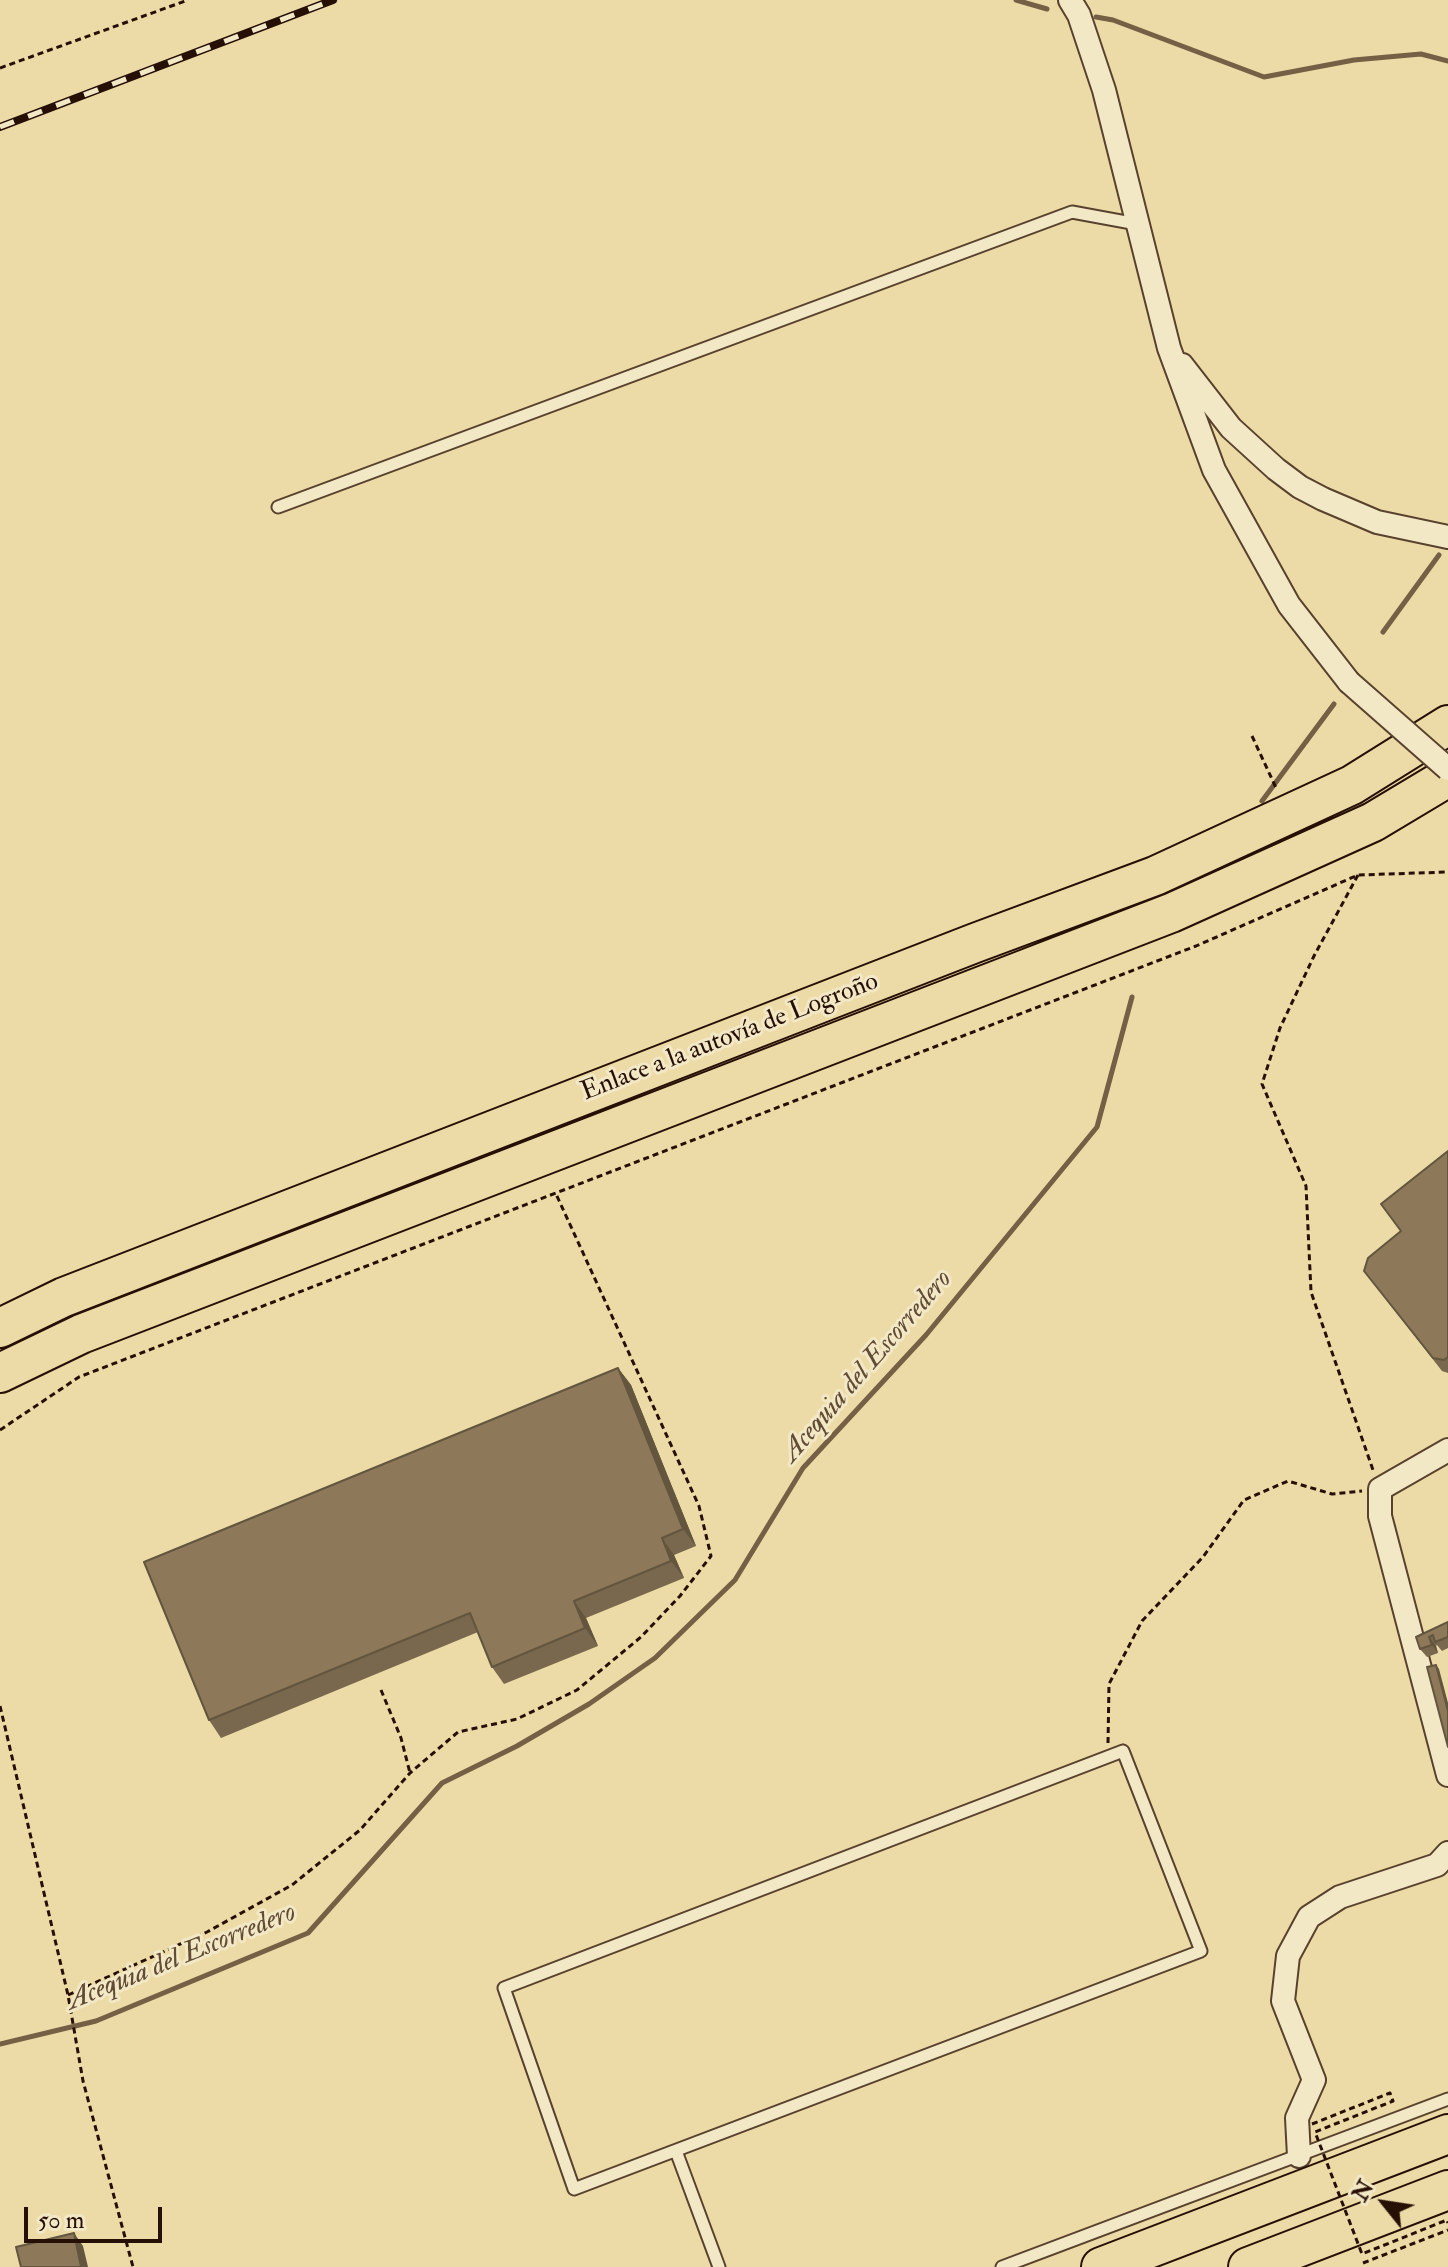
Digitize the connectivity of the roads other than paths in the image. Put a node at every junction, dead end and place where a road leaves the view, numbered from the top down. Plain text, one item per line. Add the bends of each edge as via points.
1 (1070, 0) edge
2 (1137, 224) junction
3 (1169, 348) junction
4 (278, 507) dead end
5 (1448, 537) edge
6 (1448, 725) edge
7 (1448, 769) edge
8 (1448, 777) edge
9 (1071, 930) junction
10 (0, 1328) edge
11 (0, 1373) edge
12 (1448, 1450) edge
13 (1448, 1775) edge
14 (1448, 1853) edge
15 (1448, 2099) edge
16 (1448, 2134) edge
17 (676, 2151) junction
18 (1299, 2156) junction
19 (1448, 2190) edge
20 (719, 2267) edge
21 (1002, 2267) edge
22 (1101, 2267) edge
23 (1248, 2267) edge

1 - 2 street via 1104,90
2 - 3 street
2 - 4 lane via 1072,212
3 - 5 street via 1231,428 1300,487 1377,522
3 - 7 street, bridge via 1214,470 1289,605 1349,682
6 - 9 highway, Enlace a la autovía de Logroño via 1352,785 1155,876
8 - 9 highway, Enlace a la autovía de Logroño via 1373,822 1171,913
9 - 10 highway, Enlace a la autovía de Logroño via 79,1292
9 - 11 highway, Enlace a la autovía de Logroño via 81,1334
12 - 13 street via 1380,1489 1380,1516
14 - 18 street via 1437,1865 1340,1897 1309,1917 1288,1956 1283,2001 1314,2080 1297,2118
15 - 18 lane
16 - 22 highway
17 - 17 lane via 574,2189 504,1988 1123,1751 1201,1951
17 - 20 lane
18 - 21 lane
19 - 23 highway

